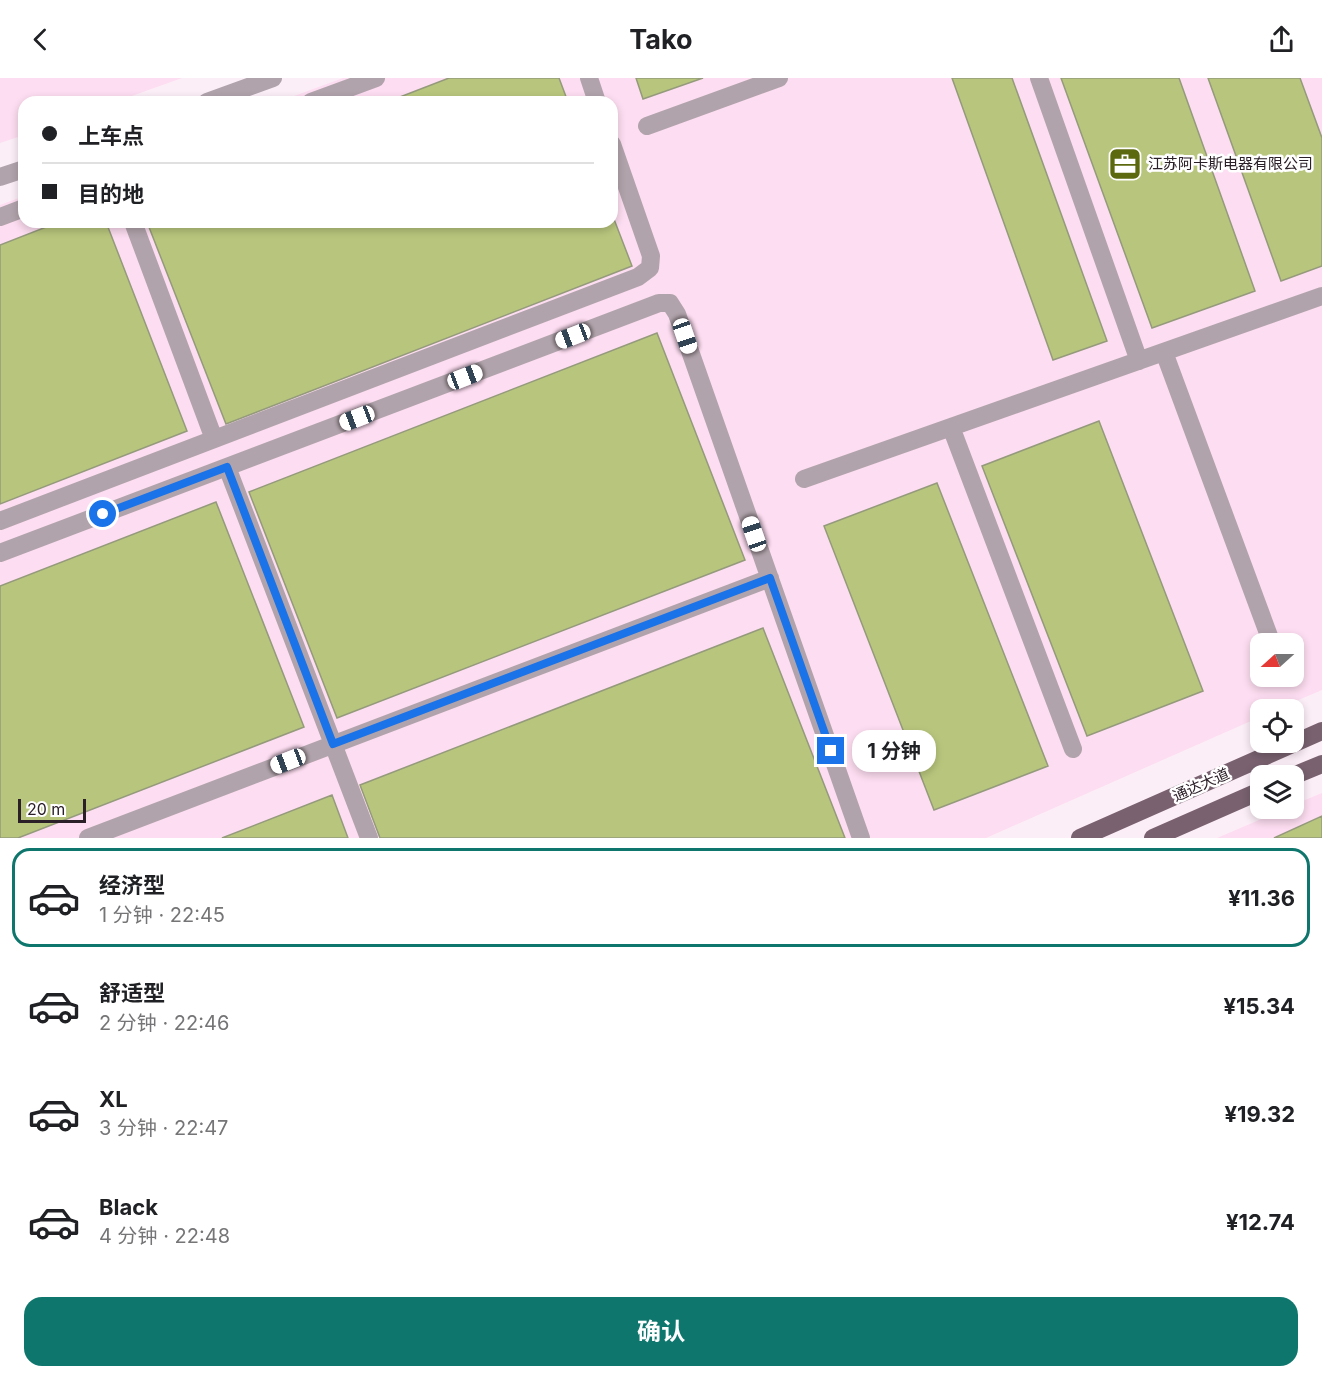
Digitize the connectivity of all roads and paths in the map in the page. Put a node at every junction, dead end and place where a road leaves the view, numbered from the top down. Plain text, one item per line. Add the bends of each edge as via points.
1 (273, 78) edge
2 (376, 78) edge
3 (589, 78) edge
4 (779, 78) edge
5 (1039, 78) edge
6 (224, 96) edge
7 (327, 96) edge
8 (595, 96) edge
9 (646, 126) dead end
10 (618, 161) edge
11 (18, 171) edge
12 (0, 177) edge
13 (18, 210) edge
14 (0, 217) edge
15 (135, 228) edge
16 (1322, 296) edge
17 (1164, 352) junction
18 (1138, 361) junction
19 (951, 427) junction
20 (214, 439) junction
21 (227, 467) junction
22 (804, 479) dead end
23 (0, 521) edge
24 (0, 553) edge
25 (770, 578) junction
26 (1268, 633) edge
27 (1322, 731) edge
28 (333, 744) junction
29 (1073, 749) dead end
30 (1322, 764) edge
31 (1304, 771) edge
32 (1250, 795) edge
33 (88, 838) edge
34 (369, 838) edge
35 (861, 838) edge
36 (1080, 838) edge
37 (1153, 838) edge

1 - 6 street
2 - 7 street
3 - 8 street
4 - 9 street
5 - 18 street
10 - 20 street via 651,256 650,268 638,277
11 - 12 street
13 - 14 street
15 - 20 street
16 - 17 street
17 - 18 street
17 - 26 street
18 - 19 street
19 - 22 street
19 - 29 street
20 - 23 street
21 - 24 street
21 - 25 street via 659,303 670,303
21 - 28 street
25 - 28 street
25 - 35 street
27 - 36 main road, 通达大道
28 - 33 street
28 - 34 street
30 - 31 main road
32 - 37 main road, 通达大道

